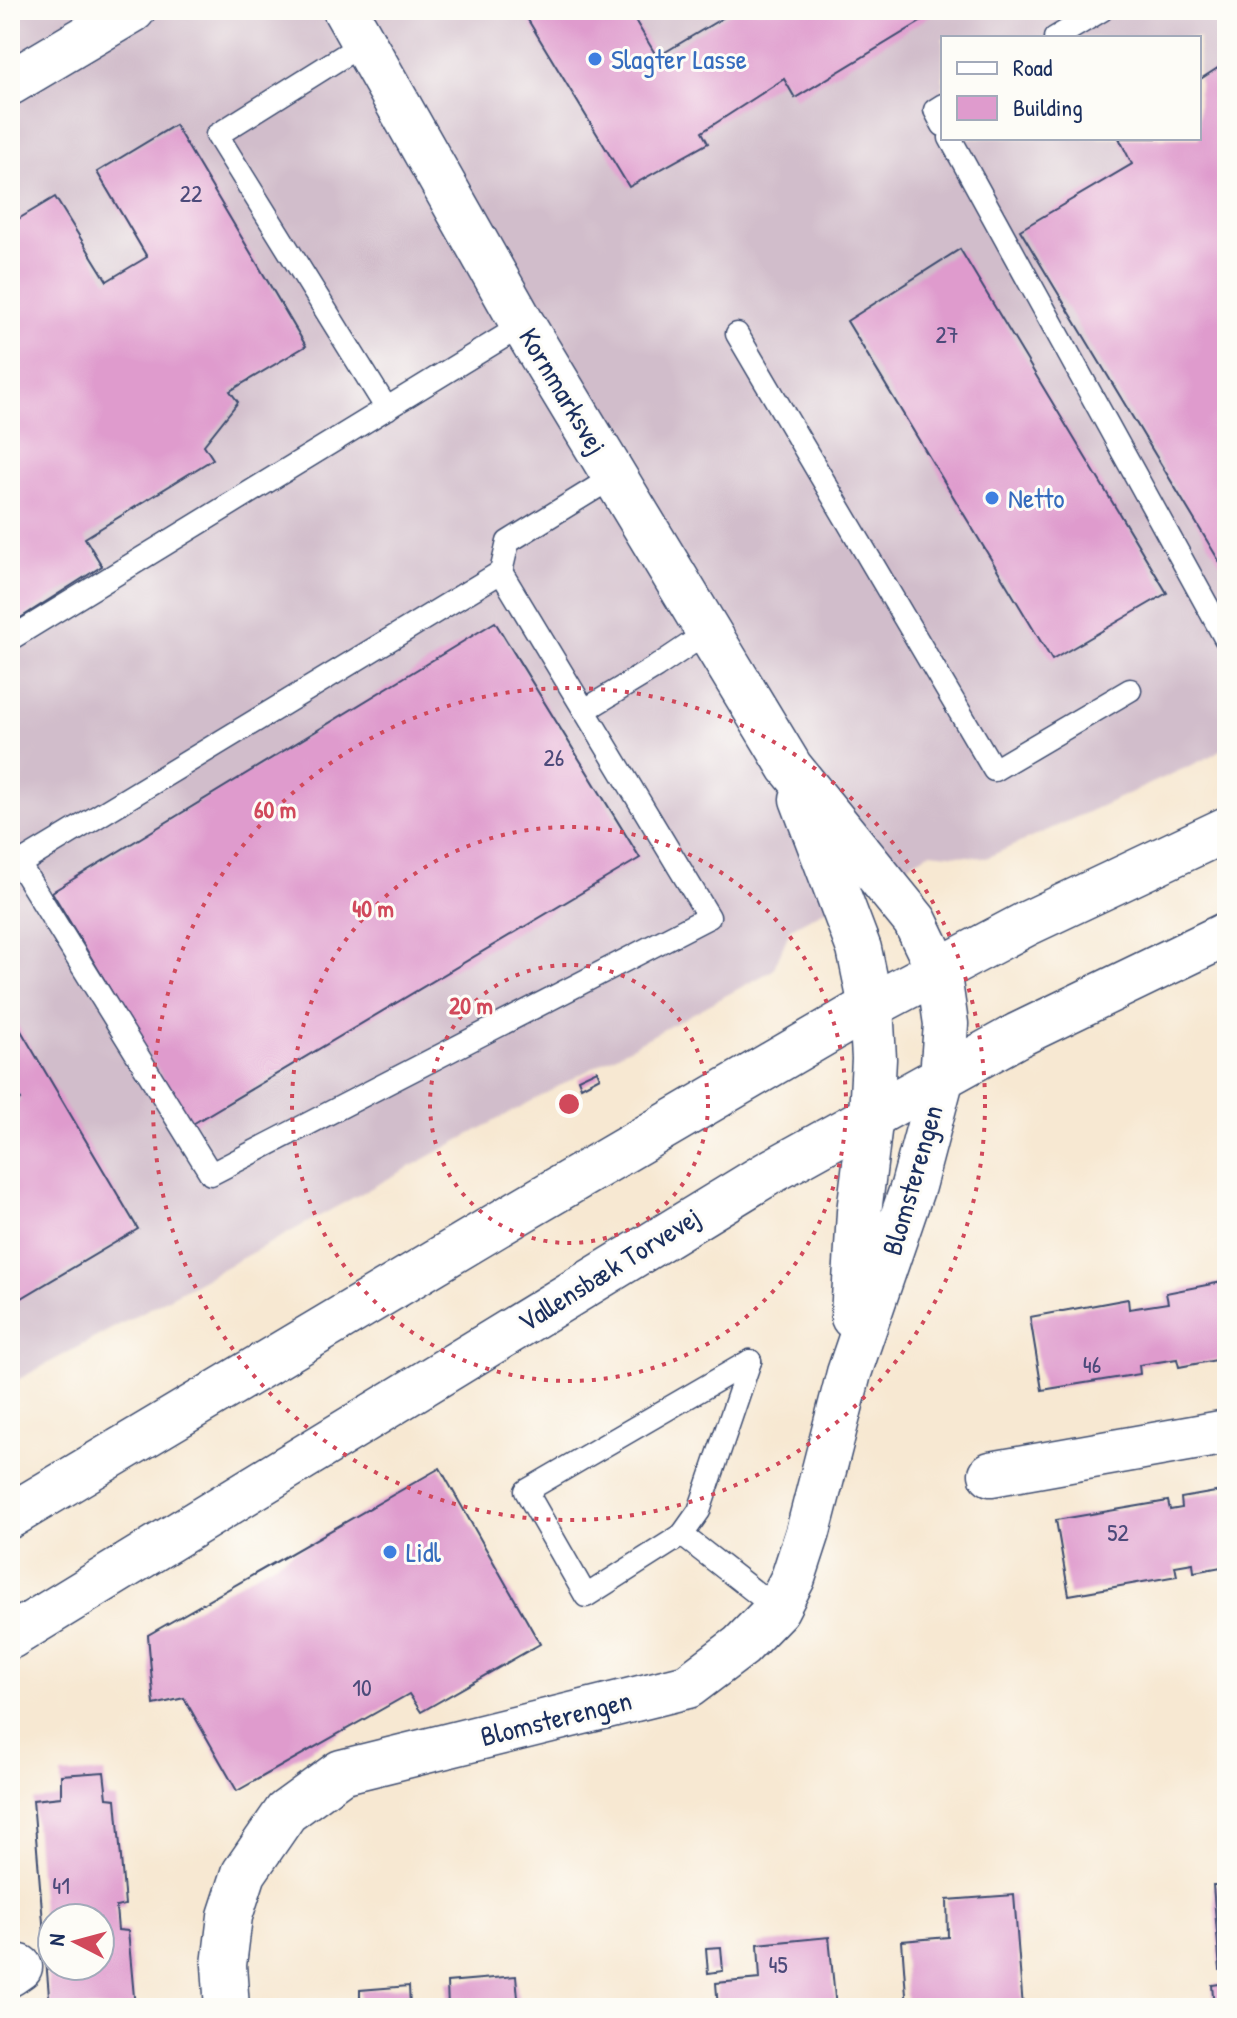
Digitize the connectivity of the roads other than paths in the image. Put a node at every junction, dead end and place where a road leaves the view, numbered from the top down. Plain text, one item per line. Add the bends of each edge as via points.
1 (133, 10) edge
2 (1102, 10) edge
3 (354, 27) edge
4 (1058, 36) edge
5 (10, 83) edge
6 (951, 140) edge
7 (523, 325) junction
8 (737, 334) dead end
9 (387, 409) junction
10 (615, 476) junction
11 (501, 572) junction
12 (708, 632) junction
13 (1227, 637) edge
14 (10, 639) edge
15 (1130, 690) dead end
16 (585, 710) junction
17 (790, 767) junction
18 (1227, 829) edge
19 (1227, 934) edge
20 (938, 969) junction
21 (871, 1006) junction
22 (942, 1077) junction
23 (871, 1115) junction
24 (849, 1373) junction
25 (1227, 1432) edge
26 (991, 1474) dead end
27 (10, 1516) edge
28 (682, 1535) junction
29 (777, 1609) junction
30 (10, 1637) edge
31 (227, 2008) edge

1 - 5 street
2 - 4 lane
3 - 7 street, Kornmarksvej
3 - 9 lane via 217,135
6 - 13 lane
7 - 9 lane
7 - 10 street, Kornmarksvej
8 - 15 lane via 994,770
9 - 14 lane
10 - 11 lane via 508,542
10 - 12 street, Kornmarksvej
11 - 16 lane
11 - 16 lane via 19,864 211,1174 709,917
12 - 16 lane
12 - 17 street, Kornmarksvej
17 - 20 street, Kornmarksvej via 901,901
17 - 21 street, Kornmarksvej via 856,940
18 - 20 street
19 - 22 street, Vallensbæk Torvevej
20 - 21 street
20 - 22 street, Blomsterengen via 946,1024
21 - 23 street, Blomsterengen
21 - 27 street
22 - 23 street, Vallensbæk Torvevej
22 - 24 street, Blomsterengen via 909,1199
23 - 24 street, Blomsterengen
23 - 30 street, Vallensbæk Torvevej
24 - 29 street, Blomsterengen via 808,1532
25 - 26 street
28 - 28 lane via 699,1511 750,1361 526,1491 586,1596
28 - 29 lane
29 - 31 street, Blomsterengen via 741,1646 688,1686 341,1772 286,1812 244,1873 228,1928

